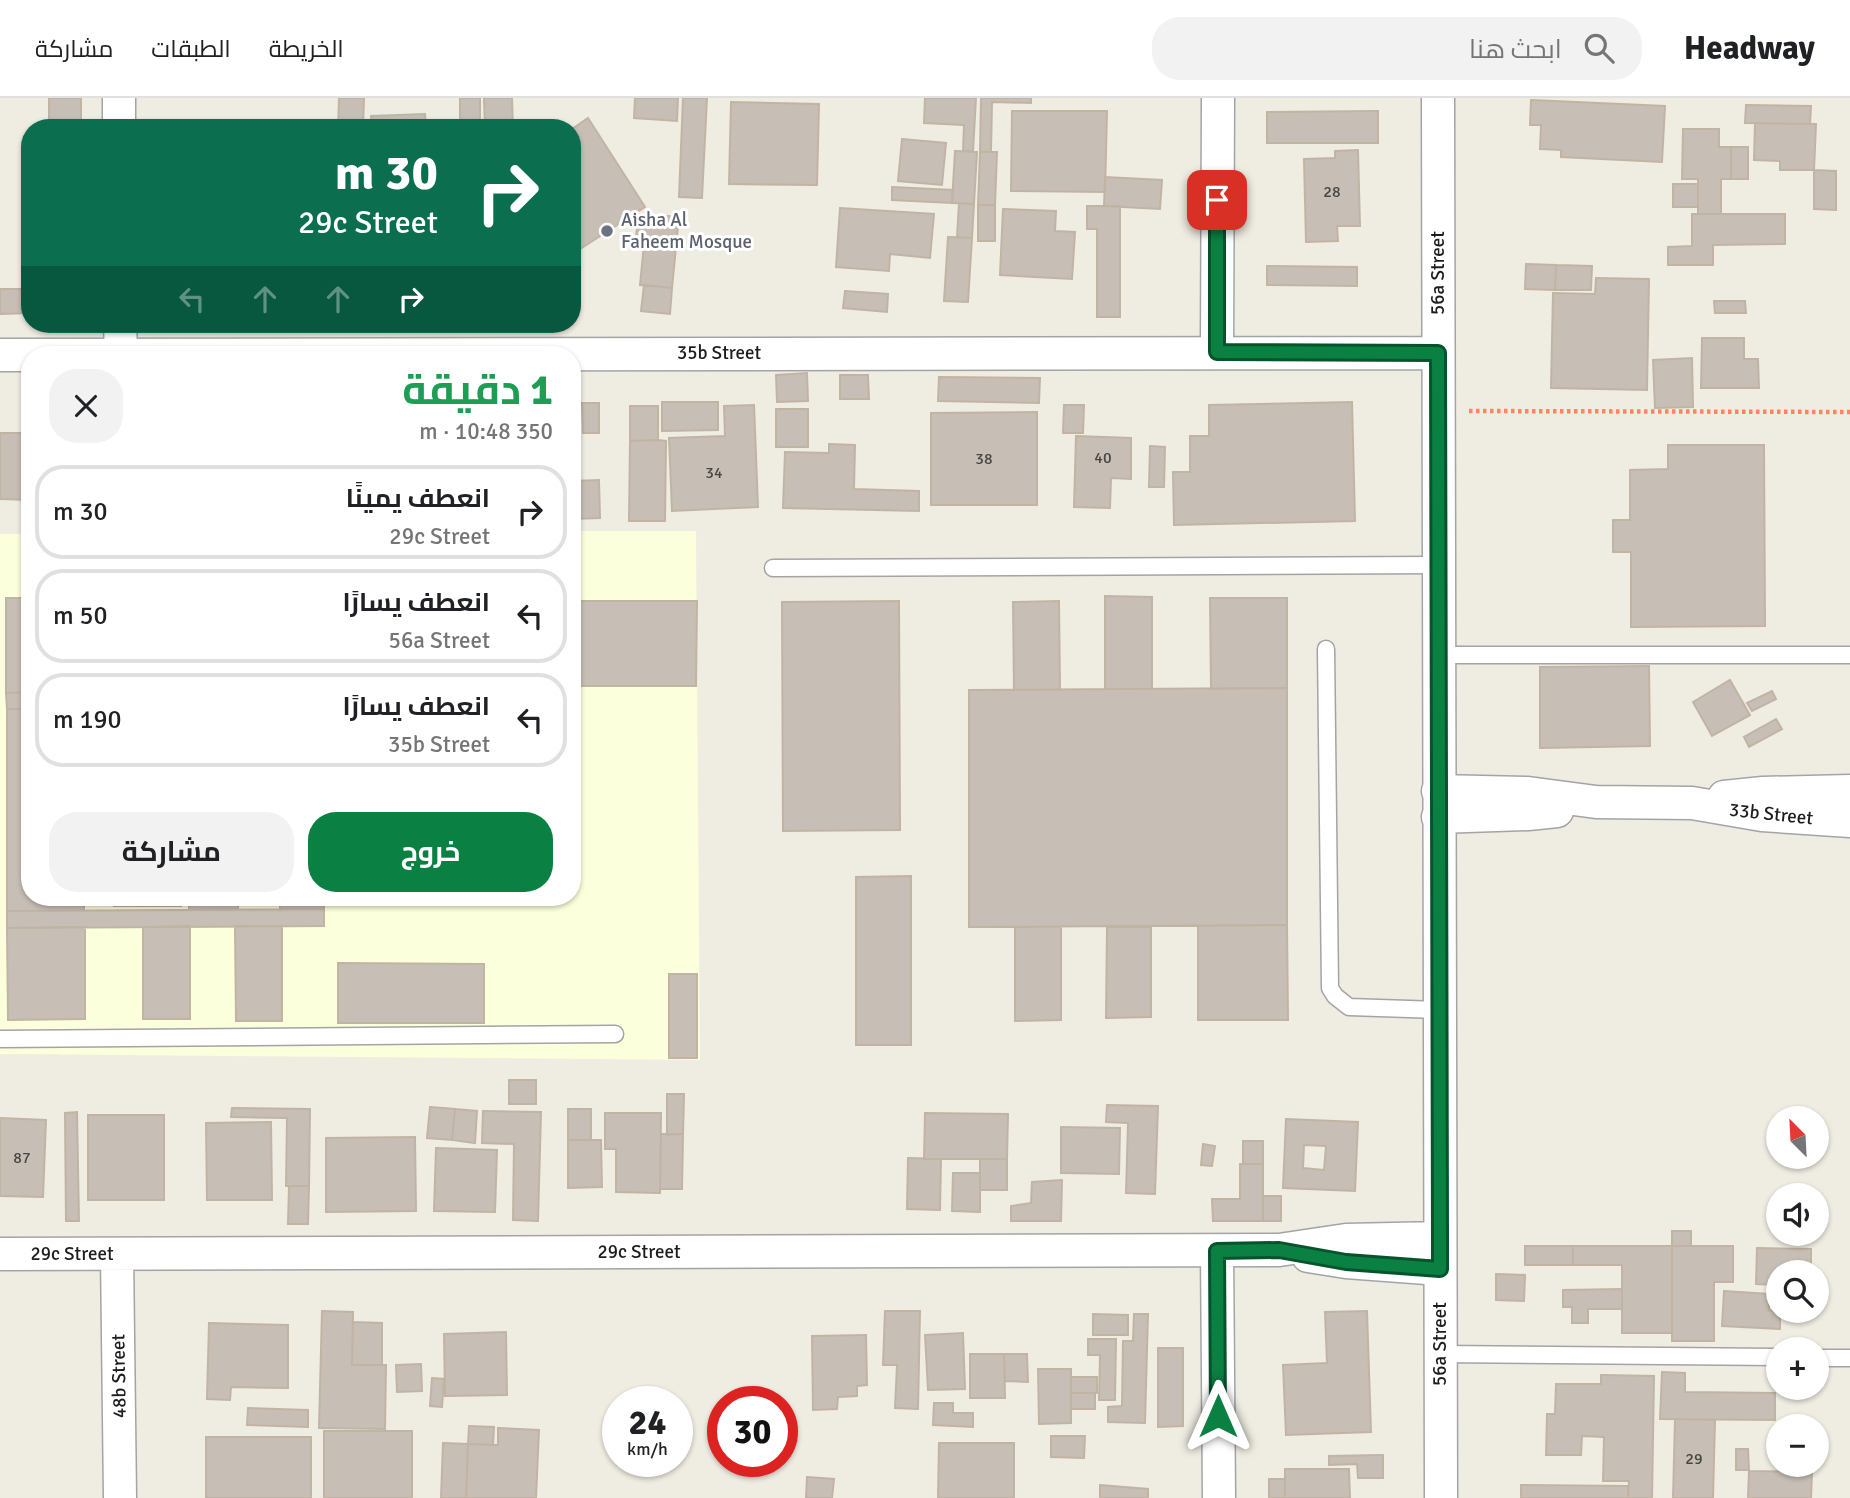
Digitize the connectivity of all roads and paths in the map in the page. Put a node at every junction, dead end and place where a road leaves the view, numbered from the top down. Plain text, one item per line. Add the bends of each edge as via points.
1 (119, 98) edge
2 (1217, 98) edge
3 (1438, 98) edge
4 (119, 119) edge
5 (120, 339) edge
6 (68, 346) edge
7 (21, 352) edge
8 (1217, 352) junction
9 (1438, 353) junction
10 (0, 355) edge
11 (1438, 411) junction
12 (1850, 412) edge
13 (1438, 565) junction
14 (773, 568) dead end
15 (1326, 649) dead end
16 (1439, 655) junction
17 (1850, 655) edge
18 (1850, 791) edge
19 (1692, 803) junction
20 (1438, 804) junction
21 (1850, 821) edge
22 (1439, 1010) junction
23 (615, 1034) dead end
24 (0, 1039) edge
25 (1217, 1251) junction
26 (0, 1254) edge
27 (117, 1254) junction
28 (1440, 1254) junction
29 (1440, 1354) junction
30 (1766, 1357) edge
31 (1829, 1358) edge
32 (1850, 1358) edge
33 (120, 1498) edge
34 (1219, 1498) edge
35 (1441, 1498) edge

1 - 4 street
2 - 8 street
3 - 9 street, 56a Street
5 - 6 street, 35b Street
5 - 8 street, 35b Street
7 - 10 street, 35b Street
8 - 9 street, 35b Street
9 - 11 street, 56a Street
11 - 12 path
11 - 13 street, 56a Street
13 - 14 lane
13 - 16 street, 56a Street
15 - 22 lane via 1330,988 1349,1007
16 - 17 lane
16 - 20 street, 56a Street
18 - 19 street, 33b Street via 1763,793
19 - 20 street, 33b Street via 1596,802 1528,814
19 - 21 street, 33b Street via 1762,815
20 - 22 street, 56a Street
22 - 28 street, 56a Street
23 - 24 lane
25 - 27 street, 29c Street
25 - 28 street, 29c Street via 1279,1250 1346,1262
25 - 34 street
26 - 27 street, 29c Street
27 - 33 street, 48b Street
28 - 29 street, 56a Street
29 - 30 lane
29 - 35 street, 56a Street
31 - 32 lane

